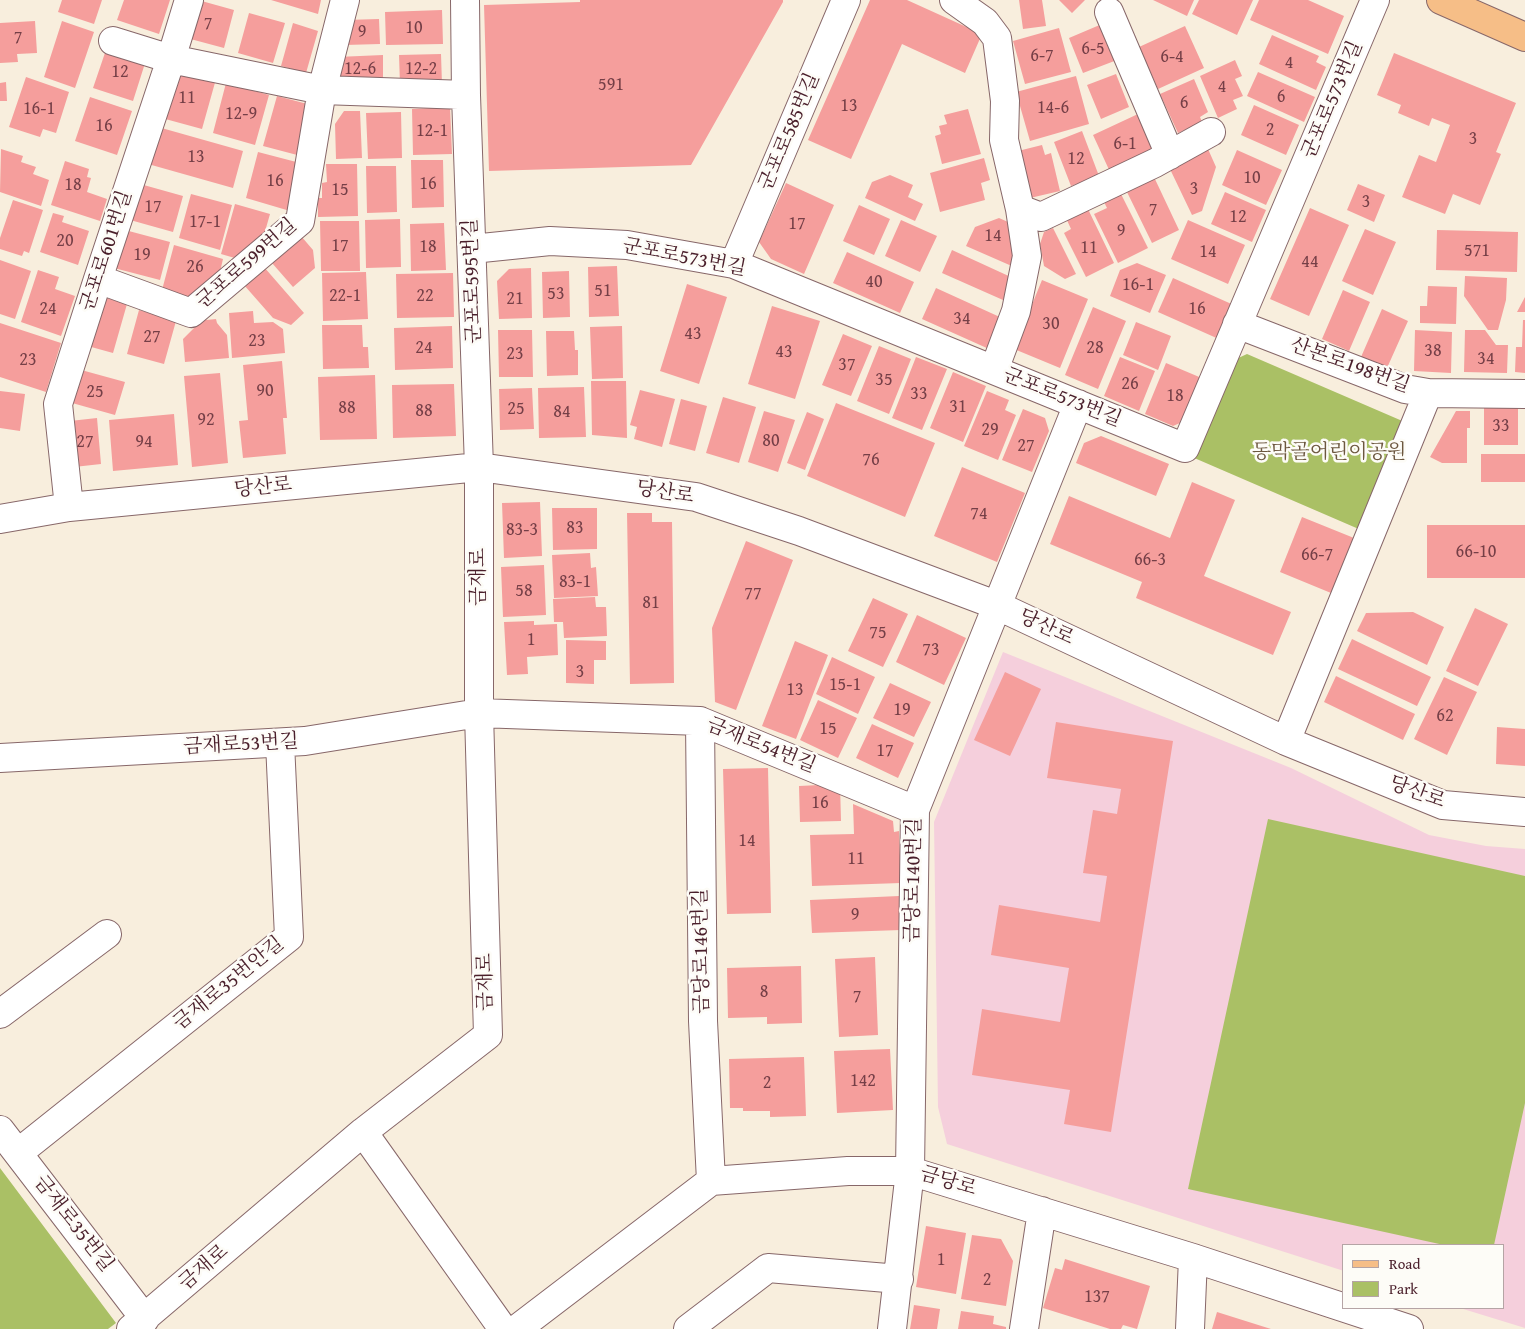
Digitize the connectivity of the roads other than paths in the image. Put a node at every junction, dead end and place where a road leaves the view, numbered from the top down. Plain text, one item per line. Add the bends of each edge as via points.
1 (189, 0) edge
2 (345, 0) edge
3 (466, 0) edge
4 (846, 0) edge
5 (954, 0) edge
6 (1376, 0) edge
7 (1441, 0) edge
8 (1109, 12) dead end
9 (1525, 37) edge
10 (113, 41) dead end
11 (171, 59) junction
12 (322, 90) junction
13 (466, 95) junction
14 (1211, 132) dead end
15 (1170, 155) junction
16 (1020, 209) junction
17 (472, 249) junction
18 (734, 264) junction
19 (98, 279) junction
20 (1237, 324) junction
21 (994, 370) junction
22 (1428, 394) junction
23 (1525, 394) edge
24 (1078, 404) junction
25 (479, 467) junction
26 (69, 507) junction
27 (0, 519) edge
28 (996, 605) junction
29 (479, 713) junction
30 (700, 720) junction
31 (1286, 741) junction
32 (280, 742) junction
33 (0, 758) edge
34 (915, 810) junction
35 (1525, 812) edge
36 (107, 934) dead end
37 (0, 1014) edge
38 (0, 1130) edge
39 (363, 1132) junction
40 (18, 1153) junction
41 (910, 1171) junction
42 (711, 1182) junction
43 (1042, 1211) junction
44 (1193, 1258) junction
45 (899, 1279) junction
46 (138, 1324) edge
47 (1377, 1324) edge
48 (503, 1329) edge
49 (517, 1329) edge
50 (688, 1329) edge
51 (892, 1329) edge
52 (1024, 1329) edge
53 (1190, 1329) edge
54 (1409, 1329) edge

1 - 11 street, 군포로601번길
2 - 12 street, 군포로599번길
3 - 13 street, 군포로595번길
4 - 18 street, 군포로585번길
5 - 16 street via 985,22 997,38 1005,101 1004,140
6 - 20 street, 군포로573번길
7 - 9 main road
8 - 15 street
10 - 11 street
11 - 12 street
11 - 19 street, 군포로601번길
12 - 13 street
12 - 19 street, 군포로599번길 via 300,221 191,313
13 - 17 street, 군포로595번길
14 - 15 street
15 - 16 street via 1041,217
16 - 21 street via 1027,256 1016,311
17 - 18 street, 군포로573번길 via 550,241 627,245
17 - 25 street, 군포로595번길
18 - 21 street, 군포로573번길
19 - 26 street, 군포로601번길 via 58,404
20 - 22 street, 산본로198번길 via 1405,389
20 - 24 street, 군포로573번길 via 1184,448
21 - 24 street, 군포로573번길
22 - 23 street, 산본로198번길
22 - 31 street
24 - 28 street, 금당로140번길
25 - 26 street, 당산로
25 - 28 street, 당산로 via 696,497 799,531
25 - 29 street, 금재로
26 - 27 street, 당산로
28 - 31 street, 당산로
28 - 34 street, 금당로140번길
29 - 30 street, 금재로54번길
29 - 32 street, 금재로53번길 via 305,741
29 - 39 street, 금재로 via 488,1036
30 - 34 street, 금재로54번길
30 - 42 street, 금당로146번길 via 703,1021
31 - 35 street, 당산로 via 1443,806
32 - 33 street, 금재로53번길
32 - 40 street, 금재로35번안길 via 289,937
34 - 41 street, 금당로140번길
36 - 37 street
38 - 40 street, 금재로35번길
39 - 46 street, 금재로
39 - 48 street
40 - 46 street, 금재로35번길
41 - 42 street, 금당로 via 848,1171
41 - 43 street, 금당로
41 - 45 street, 금당로140번길
42 - 49 street
43 - 44 street, 금당로
43 - 52 street
44 - 47 street, 금당로
44 - 53 street
45 - 50 street via 768,1268
45 - 51 street, 금당로140번길
47 - 54 street, 금당로

